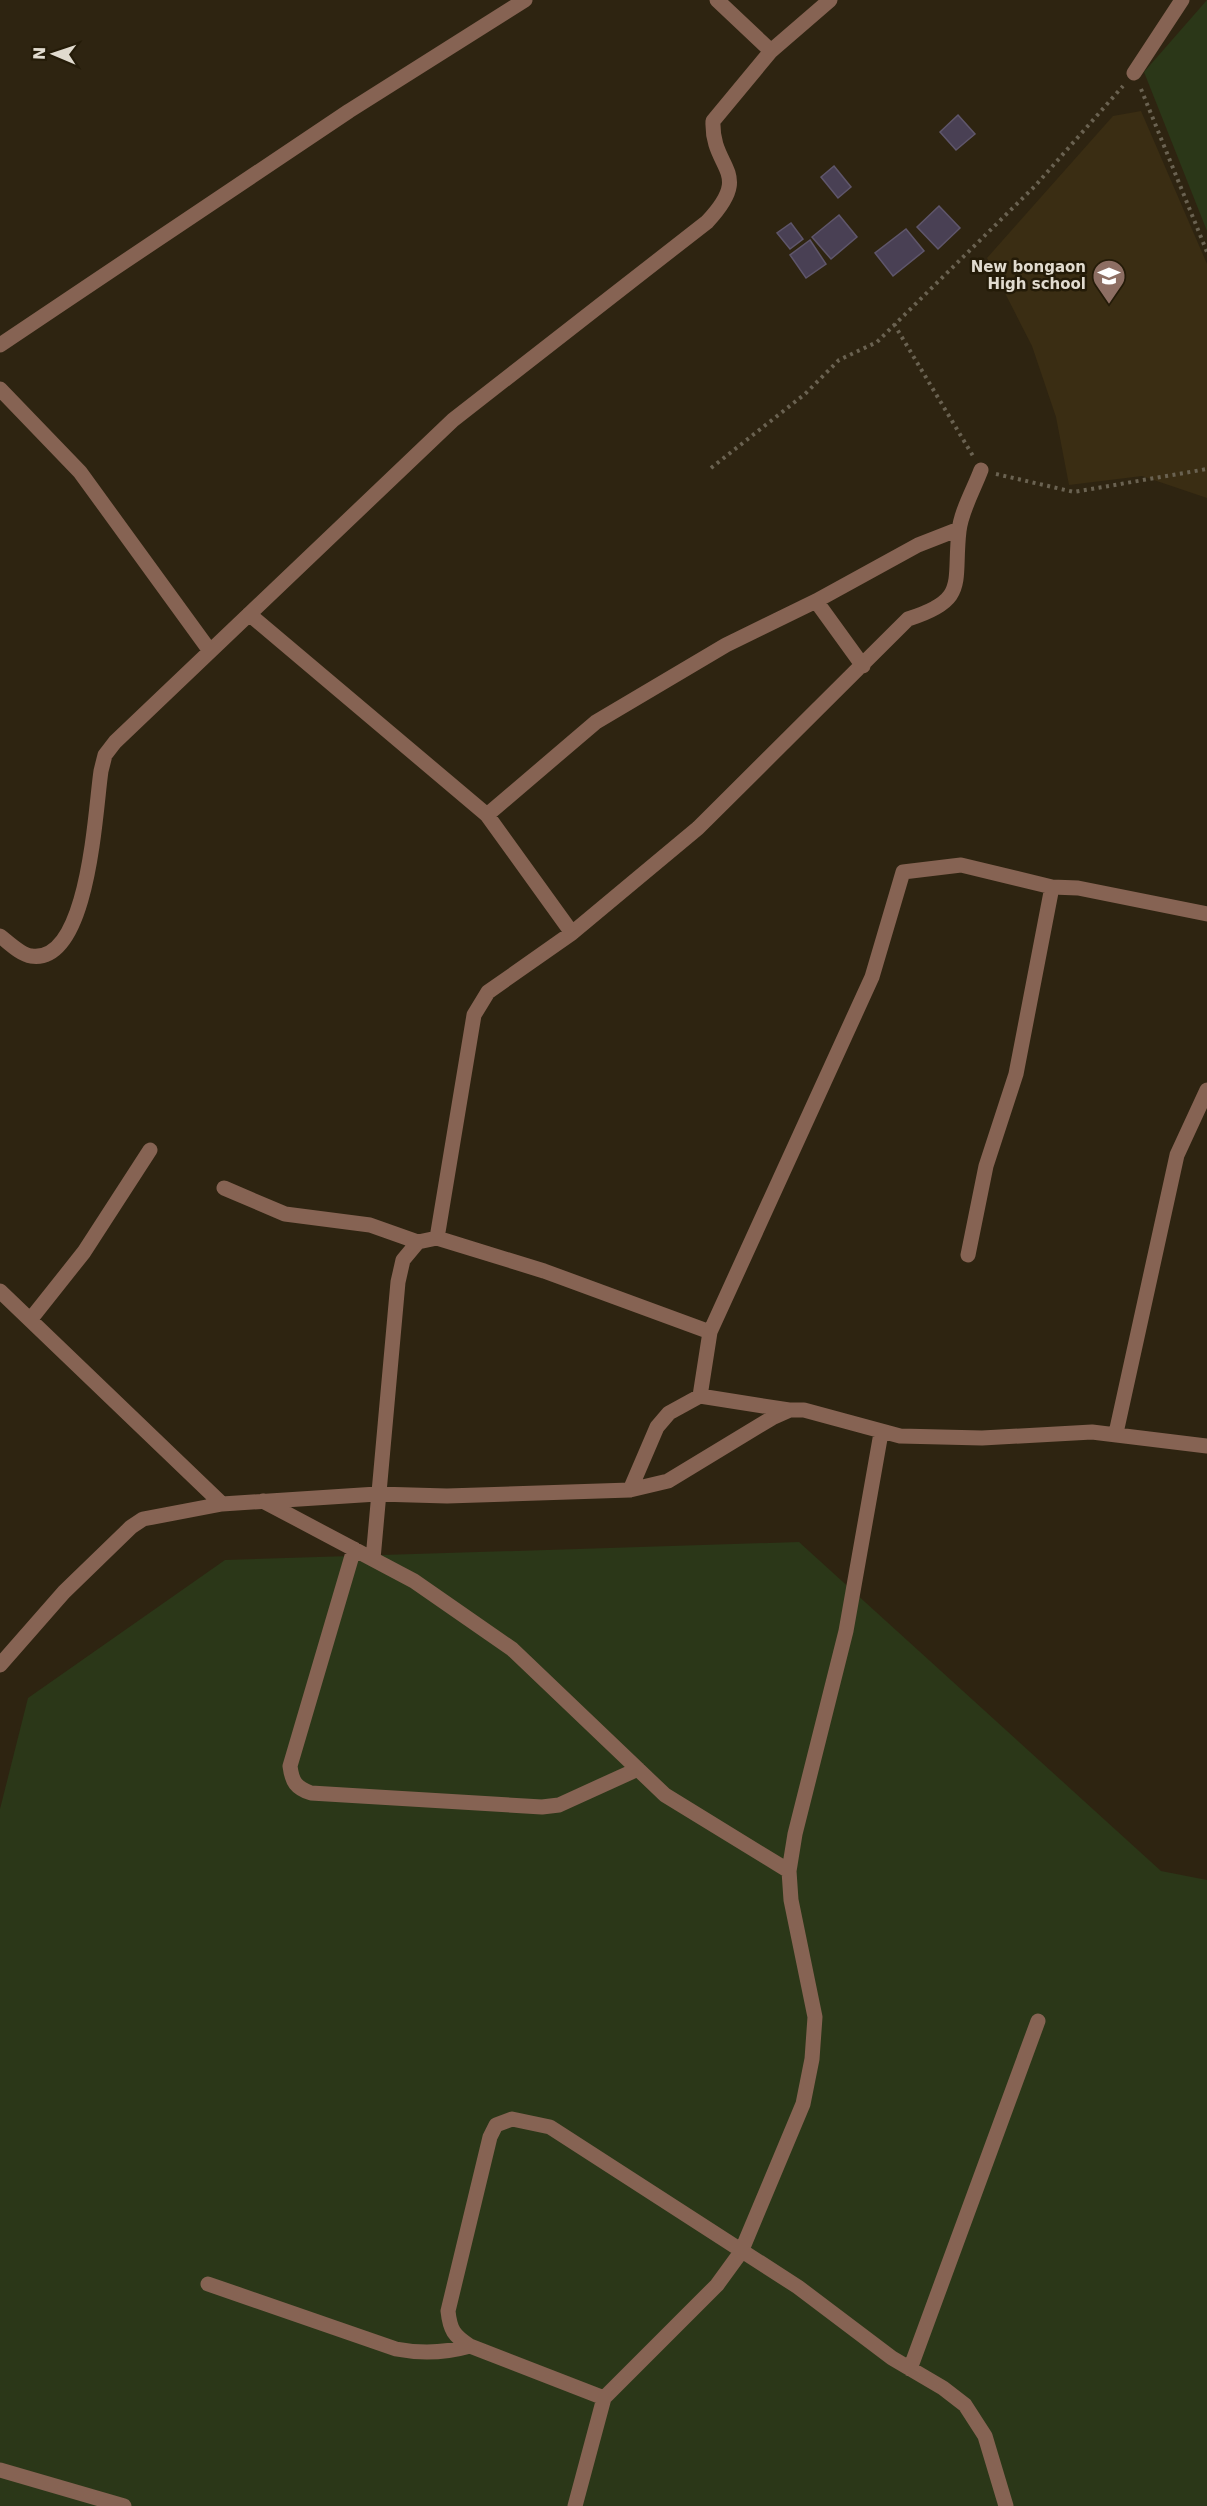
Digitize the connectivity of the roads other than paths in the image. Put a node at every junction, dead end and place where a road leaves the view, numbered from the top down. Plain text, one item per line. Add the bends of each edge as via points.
1 (525, 0) edge
2 (717, 0) edge
3 (830, 0) edge
4 (1182, 0) edge
5 (771, 51) junction
6 (1134, 73) road end
7 (0, 345) edge
8 (0, 389) edge
9 (981, 470) road end
10 (959, 529) junction
11 (816, 601) junction
12 (249, 614) junction
13 (210, 651) junction
14 (864, 666) junction
15 (487, 815) junction
16 (1052, 887) junction
17 (1207, 914) edge
18 (572, 933) junction
19 (0, 936) edge
20 (1207, 1090) edge
21 (150, 1150) dead end
22 (224, 1188) dead end
23 (437, 1238) junction
24 (418, 1242) junction
25 (968, 1255) dead end
26 (0, 1291) edge
27 (30, 1320) junction
28 (710, 1332) junction
29 (700, 1396) junction
30 (790, 1410) junction
31 (881, 1433) junction
32 (1116, 1433) junction
33 (1207, 1446) edge
34 (630, 1490) junction
35 (377, 1494) junction
36 (262, 1501) junction
37 (222, 1504) junction
38 (354, 1550) junction
39 (373, 1559) junction
40 (0, 1665) edge
41 (638, 1769) junction
42 (789, 1871) junction
43 (1038, 2021) dead end
44 (741, 2252) junction
45 (208, 2284) dead end
46 (470, 2346) junction
47 (910, 2369) junction
48 (604, 2398) junction
49 (0, 2470) edge
50 (124, 2506) edge
51 (575, 2506) edge
52 (1006, 2506) edge

1 - 7 street via 349,111
2 - 5 street
3 - 5 street
4 - 6 street
5 - 12 street via 713,121 712,131 730,175 729,191 722,206 707,222 453,420
8 - 13 street via 80,472
9 - 10 street
10 - 11 street via 918,545
10 - 14 street via 958,571 947,600 935,611 908,619
11 - 14 street
11 - 15 street via 726,645 596,723
12 - 13 street
12 - 15 street
13 - 19 street via 105,755 81,905 65,940 56,951 43,957 28,956
14 - 18 street via 699,828
15 - 18 street
16 - 17 street via 1078,888
16 - 25 street via 1016,1074 986,1166
16 - 28 street via 961,865 903,872 872,977
18 - 23 street via 478,1004
20 - 32 street via 1178,1155
21 - 27 street via 84,1252
22 - 24 street via 285,1214 370,1225
23 - 24 street
23 - 28 street via 544,1271
24 - 35 street via 403,1260 398,1282
26 - 27 street
27 - 37 street
28 - 29 street
29 - 30 street
29 - 34 street via 669,1413 657,1427
30 - 31 street via 804,1410
30 - 34 street via 668,1481
31 - 32 street via 982,1438 1061,1432
31 - 42 street via 846,1631
32 - 33 street
34 - 35 street via 447,1496
35 - 36 street
35 - 39 street
36 - 37 street
36 - 38 street
37 - 40 street via 143,1519 131,1527 64,1592
38 - 39 street
38 - 41 street via 290,1766 298,1788 311,1793 542,1807 559,1805
39 - 41 street via 414,1581 512,1649
41 - 42 street via 665,1796
42 - 44 street via 791,1900 815,2017 812,2060 803,2104
43 - 47 street
44 - 46 street via 550,2127 512,2119 496,2125 490,2137 448,2312 449,2326 456,2337
44 - 47 street via 798,2287
44 - 48 street via 717,2285
45 - 46 street via 396,2349 419,2354
46 - 48 street
47 - 52 street via 965,2405 985,2436
48 - 51 street
49 - 50 street

